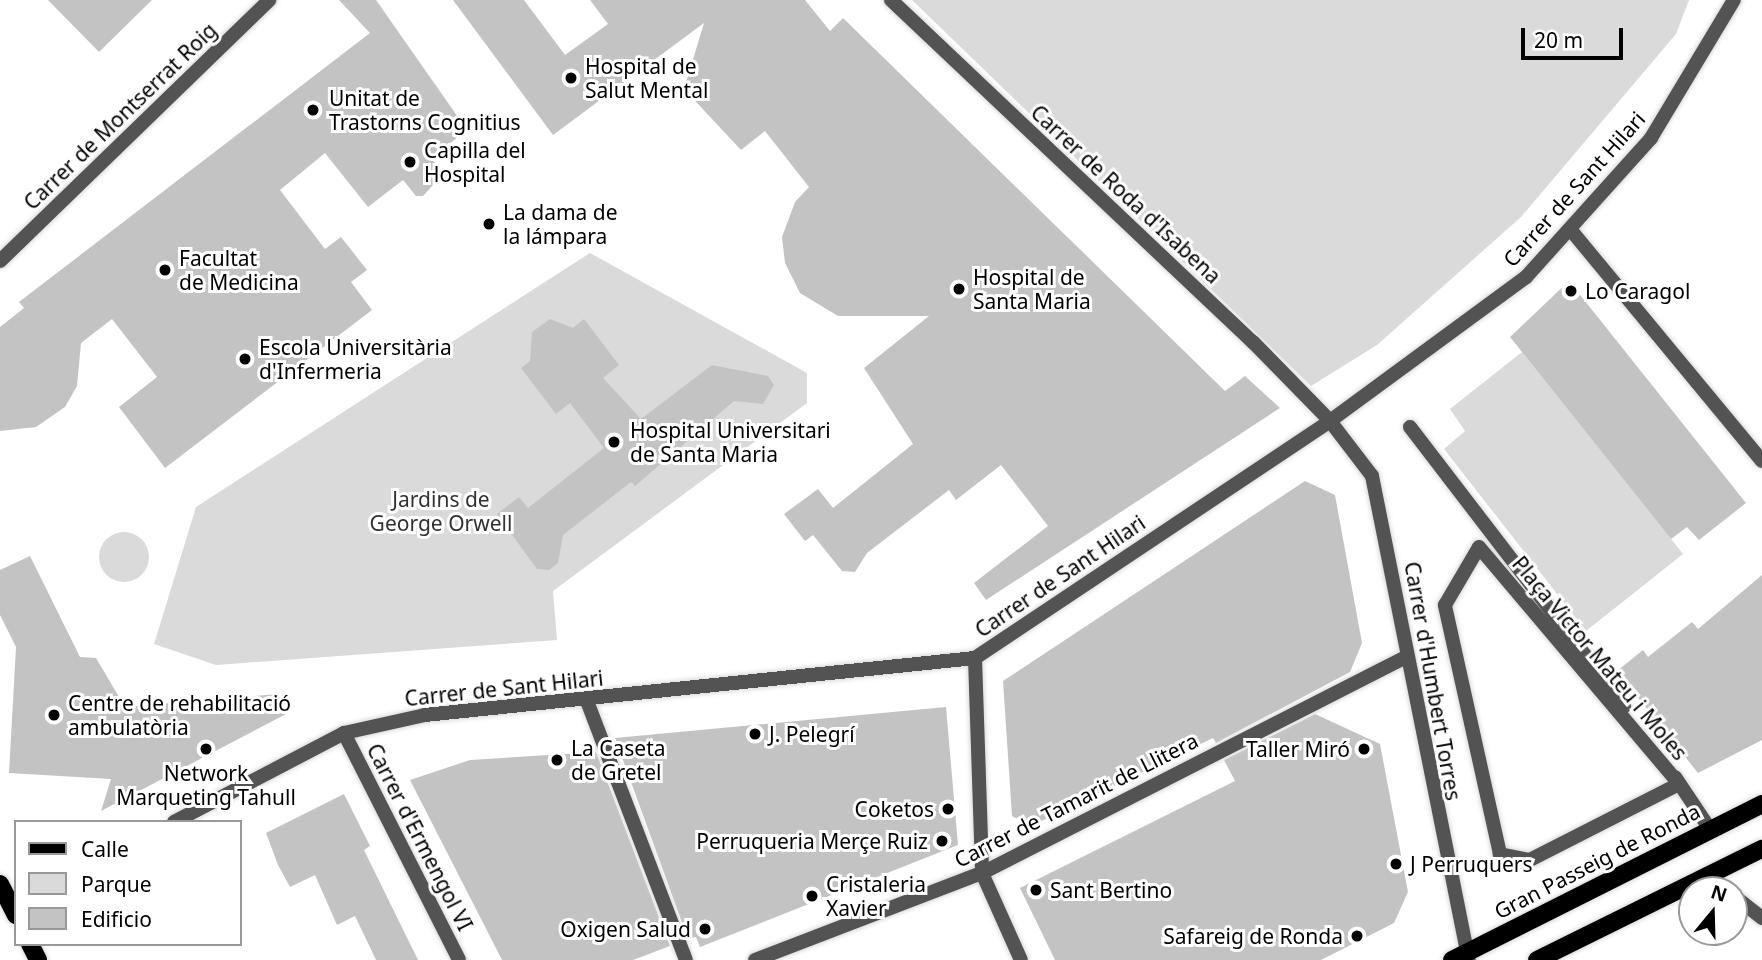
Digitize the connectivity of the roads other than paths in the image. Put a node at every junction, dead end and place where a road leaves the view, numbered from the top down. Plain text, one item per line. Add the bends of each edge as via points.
1 (268, 0) edge
2 (891, 0) edge
3 (1734, 0) edge
4 (1570, 229) junction
5 (0, 261) edge
6 (1330, 421) junction
7 (1410, 427) dead end
8 (1762, 461) edge
9 (1407, 656) junction
10 (975, 658) junction
11 (587, 701) junction
12 (344, 733) junction
13 (1679, 784) junction
14 (1762, 804) edge
15 (178, 820) edge
16 (1710, 829) junction
17 (1762, 849) edge
18 (982, 873) junction
19 (1709, 876) edge
20 (0, 884) edge
21 (1678, 891) edge
22 (1748, 908) edge
23 (14, 909) edge
24 (1762, 919) edge
25 (1462, 958) edge
26 (458, 960) edge
27 (686, 960) edge
28 (755, 960) edge
29 (1021, 960) edge
30 (1537, 960) edge

1 - 5 street, Carrer de Montserrat Roig
2 - 6 street, Carrer de Roda d'Isabena
3 - 4 street, Carrer de Sant Hilari via 1651,138
4 - 6 street, Carrer de Sant Hilari via 1526,278
4 - 8 street
6 - 9 street, Carrer d'Humbert Torres via 1373,476
6 - 10 street, Carrer de Sant Hilari
7 - 13 street
9 - 18 street, Carrer de Tamarit de Llitera
9 - 25 street, Carrer d'Humbert Torres
10 - 11 street, Carrer de Sant Hilari
10 - 18 street
11 - 12 street, Carrer de Sant Hilari via 425,715
11 - 27 street
12 - 15 street, Carrer de Sant Hilari
12 - 26 street, Carrer d'Ermengol VI
13 - 13 street, Plaça Victor Mateu i Moles via 1566,650 1479,547 1445,605 1500,854 1531,860
13 - 16 street
14 - 16 main road, Gran Passeig de Ronda
16 - 25 main road, Gran Passeig de Ronda
17 - 19 main road
18 - 28 street, Carrer de Tamarit de Llitera
18 - 29 street
20 - 23 main road
21 - 30 main road
22 - 24 street

